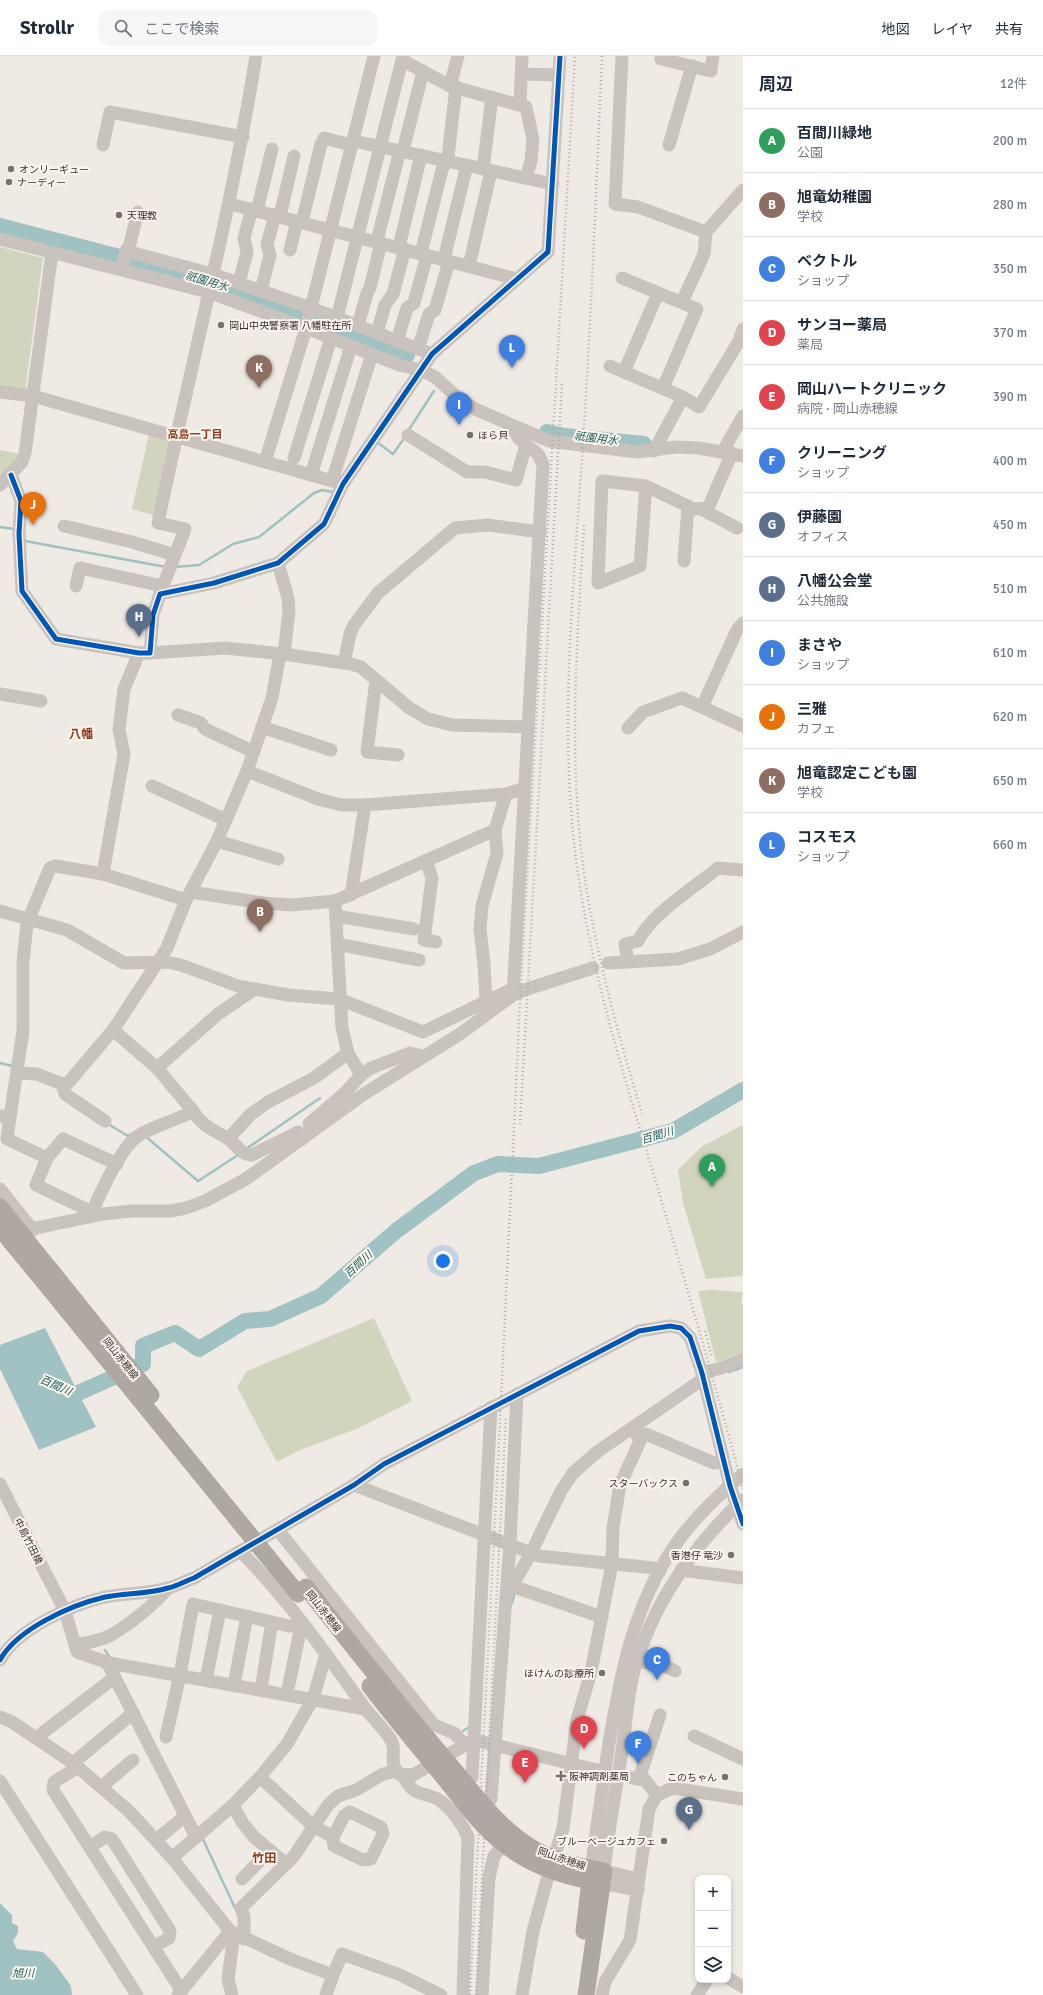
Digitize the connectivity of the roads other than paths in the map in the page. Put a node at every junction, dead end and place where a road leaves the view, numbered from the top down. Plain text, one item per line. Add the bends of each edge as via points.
1 (256, 56) edge
2 (374, 56) edge
3 (458, 56) edge
4 (522, 56) edge
5 (560, 56) edge
6 (622, 56) edge
7 (713, 56) edge
8 (402, 58) edge
9 (661, 59) dead end
10 (692, 66) junction
11 (422, 71) junction
12 (521, 74) junction
13 (559, 75) junction
14 (453, 87) junction
15 (492, 97) junction
16 (520, 105) junction
17 (243, 137) junction
18 (354, 141) junction
19 (103, 145) dead end
20 (669, 145) dead end
21 (381, 147) junction
22 (272, 149) dead end
23 (403, 152) junction
24 (421, 155) junction
25 (294, 156) dead end
26 (446, 161) junction
27 (467, 165) junction
28 (487, 170) junction
29 (526, 178) junction
30 (553, 184) junction
31 (743, 190) edge
32 (230, 204) junction
33 (255, 210) junction
34 (138, 212) dead end
35 (278, 216) junction
36 (300, 221) junction
37 (332, 229) junction
38 (706, 232) junction
39 (358, 236) junction
40 (0, 239) edge
41 (379, 242) junction
42 (402, 248) junction
43 (290, 250) dead end
44 (52, 253) junction
45 (424, 254) junction
46 (124, 259) junction
47 (446, 260) junction
48 (469, 266) junction
49 (622, 278) dead end
50 (517, 279) junction
51 (210, 282) junction
52 (239, 283) junction
53 (261, 290) junction
54 (658, 293) junction
55 (682, 302) junction
56 (309, 317) junction
57 (337, 318) junction
58 (358, 326) junction
59 (743, 329) edge
60 (377, 333) junction
61 (331, 338) junction
62 (397, 341) junction
63 (351, 346) junction
64 (418, 349) junction
65 (372, 354) junction
66 (432, 354) junction
67 (610, 366) dead end
68 (421, 370) junction
69 (624, 372) junction
70 (663, 388) junction
71 (0, 392) edge
72 (33, 396) junction
73 (683, 397) junction
74 (743, 416) edge
75 (511, 425) junction
76 (408, 435) dead end
77 (176, 436) junction
78 (526, 445) junction
79 (654, 451) junction
80 (733, 454) edge
81 (294, 458) dead end
82 (265, 462) junction
83 (11, 475) junction
84 (311, 475) junction
85 (337, 482) junction
86 (0, 485) edge
87 (646, 486) junction
88 (688, 506) junction
89 (701, 509) junction
90 (64, 526) dead end
91 (737, 528) dead end
92 (540, 532) junction
93 (684, 561) dead end
94 (172, 563) junction
95 (278, 563) junction
96 (76, 586) dead end
97 (161, 590) junction
98 (743, 623) edge
99 (145, 653) junction
100 (282, 654) junction
101 (344, 663) junction
102 (376, 680) junction
103 (0, 694) edge
104 (41, 701) dead end
105 (702, 707) junction
106 (178, 715) dead end
107 (743, 726) edge
108 (262, 727) junction
109 (528, 727) junction
110 (628, 728) dead end
111 (331, 750) dead end
112 (254, 752) junction
113 (398, 755) dead end
114 (247, 771) junction
115 (152, 786) dead end
116 (525, 788) junction
117 (506, 794) junction
118 (365, 805) junction
119 (226, 820) junction
120 (495, 830) junction
121 (217, 841) junction
122 (278, 859) dead end
123 (426, 862) junction
124 (743, 870) edge
125 (103, 874) junction
126 (351, 895) junction
127 (189, 896) junction
128 (335, 902) junction
129 (0, 911) edge
130 (336, 916) junction
131 (29, 920) junction
132 (414, 929) dead end
133 (743, 932) edge
134 (436, 942) dead end
135 (337, 944) junction
136 (419, 960) dead end
137 (159, 961) junction
138 (628, 962) junction
139 (608, 963) dead end
140 (593, 968) dead end
141 (256, 989) junction
142 (513, 992) junction
143 (339, 1000) junction
144 (486, 1000) junction
145 (113, 1030) junction
146 (348, 1053) junction
147 (423, 1056) junction
148 (157, 1068) junction
149 (17, 1073) junction
150 (361, 1075) junction
151 (62, 1084) junction
152 (193, 1110) junction
153 (5, 1116) edge
154 (105, 1121) dead end
155 (300, 1136) junction
156 (228, 1138) junction
157 (47, 1158) junction
158 (117, 1164) junction
159 (0, 1189) edge
160 (0, 1207) edge
161 (91, 1215) junction
162 (6, 1226) edge
163 (18, 1237) edge
164 (743, 1360) edge
165 (703, 1376) junction
166 (517, 1394) junction
167 (491, 1407) junction
168 (635, 1431) junction
169 (724, 1462) junction
170 (743, 1474) edge
171 (0, 1484) edge
172 (354, 1485) junction
173 (730, 1486) junction
174 (740, 1502) edge
175 (743, 1524) edge
176 (278, 1530) junction
177 (485, 1535) junction
178 (510, 1544) junction
179 (240, 1551) junction
180 (534, 1553) junction
181 (612, 1564) junction
182 (681, 1570) junction
183 (660, 1571) junction
184 (743, 1578) edge
185 (513, 1586) junction
186 (168, 1588) junction
187 (220, 1610) junction
188 (65, 1611) junction
189 (247, 1616) junction
190 (602, 1617) junction
191 (272, 1622) junction
192 (303, 1626) junction
193 (75, 1645) junction
194 (326, 1654) junction
195 (0, 1660) edge
196 (637, 1661) junction
197 (111, 1663) junction
198 (675, 1671) dead end
199 (180, 1675) junction
200 (115, 1677) junction
201 (206, 1680) junction
202 (234, 1685) junction
203 (260, 1689) junction
204 (288, 1694) junction
205 (313, 1698) junction
206 (365, 1709) junction
207 (133, 1713) junction
208 (660, 1715) dead end
209 (0, 1717) edge
210 (694, 1736) dead end
211 (166, 1737) dead end
212 (36, 1738) junction
213 (470, 1743) junction
214 (495, 1745) junction
215 (743, 1759) edge
216 (133, 1760) dead end
217 (437, 1760) junction
218 (572, 1764) junction
219 (75, 1765) junction
220 (605, 1772) junction
221 (399, 1773) junction
222 (260, 1777) junction
223 (472, 1777) dead end
224 (0, 1780) edge
225 (101, 1787) junction
226 (742, 1794) edge
227 (657, 1795) junction
228 (491, 1799) dead end
229 (233, 1805) junction
230 (184, 1816) junction
231 (315, 1827) junction
232 (198, 1835) junction
233 (333, 1837) dead end
234 (156, 1840) junction
235 (504, 1844) junction
236 (90, 1847) junction
237 (270, 1850) junction
238 (172, 1858) junction
239 (286, 1864) junction
240 (552, 1864) junction
241 (597, 1876) junction
242 (242, 1879) dead end
243 (638, 1884) junction
244 (237, 1935) junction
245 (154, 1947) junction
246 (333, 1975) junction
247 (731, 1980) edge
248 (705, 1983) edge
249 (743, 1987) edge
250 (180, 1993) edge
251 (137, 1995) edge
252 (232, 1995) edge
253 (326, 1995) edge
254 (441, 1995) edge
255 (463, 1995) edge
256 (482, 1995) edge
257 (522, 1995) edge
258 (574, 1995) edge
259 (586, 1995) edge
260 (602, 1995) edge
261 (697, 1995) edge

1 - 17 street
2 - 18 street
3 - 14 street
4 - 12 street
5 - 13 street
6 - 38 street via 615,204 638,207
7 - 10 street via 711,71
8 - 11 street
8 - 21 street
9 - 10 street
10 - 20 street
11 - 14 street
11 - 23 street
12 - 13 street
12 - 16 street
13 - 30 street
14 - 15 street
14 - 26 street
15 - 16 street
15 - 28 street
16 - 29 street via 526,107 533,140
17 - 19 street via 110,112
17 - 32 street
18 - 21 street
18 - 36 street via 347,144 323,141
18 - 37 street
21 - 23 street
21 - 39 street via 378,150
22 - 33 street
23 - 24 street
23 - 41 street via 399,154
24 - 26 street
24 - 42 street
25 - 35 street
26 - 27 street
26 - 45 street
27 - 28 street
27 - 47 street
28 - 29 street
28 - 48 street
29 - 30 street
30 - 50 street via 548,252
31 - 38 street
32 - 33 street
32 - 51 street
33 - 35 street
33 - 52 street via 244,238 247,252
34 - 46 street
35 - 36 street
35 - 53 street via 267,245 270,255
36 - 37 street
36 - 43 street
37 - 39 street
37 - 56 street
38 - 55 street via 704,254
39 - 41 street
39 - 57 street
40 - 44 street
41 - 42 street
41 - 58 street via 370,288 366,293
42 - 45 street
42 - 60 street via 393,294 385,305
44 - 46 street
44 - 72 street
45 - 47 street
45 - 62 street via 414,303 407,308
46 - 51 street
46 - 51 street
47 - 48 street
47 - 64 street via 435,310 429,314
48 - 50 street
49 - 54 street
50 - 66 street
51 - 52 street
51 - 56 street
51 - 77 street
52 - 53 street
53 - 56 street
54 - 55 street
54 - 69 street
55 - 70 street via 697,310
56 - 57 street
56 - 61 street
56 - 82 street
57 - 58 street
58 - 60 street
59 - 73 street via 739,341 699,407
60 - 62 street
61 - 63 street
61 - 81 street
62 - 64 street
63 - 65 street
63 - 84 street
64 - 66 street
65 - 68 street
65 - 85 street
66 - 68 street
67 - 69 street
68 - 75 street via 435,376 471,406
68 - 85 street
69 - 70 street
70 - 73 street
71 - 72 street
72 - 77 street
72 - 83 street via 25,453 22,462
73 - 79 street
74 - 80 street
75 - 78 street
75 - 79 street via 550,441 637,452
76 - 78 street via 467,472 485,472 516,480
77 - 82 street
77 - 94 street via 158,523 185,529
78 - 92 street via 538,454 543,464
79 - 80 street via 676,447
80 - 89 street via 708,508
82 - 84 street
83 - 86 street
83 - 99 street via 21,501 19,534 22,590 56,639
84 - 85 street
85 - 95 street via 324,524
87 - 87 street via 602,481 598,582 640,566
87 - 88 street
88 - 89 street
88 - 93 street
89 - 91 street
90 - 94 street via 132,542
92 - 101 street via 488,525 455,528 378,593 354,625
92 - 109 street
94 - 97 street
95 - 97 street via 214,583
95 - 100 street via 288,598 289,612
96 - 97 street via 80,568
97 - 99 street
98 - 105 street via 737,630
99 - 100 street via 224,648
99 - 125 street via 124,689 119,730 124,754
100 - 101 street
100 - 108 street
101 - 102 street via 361,667
102 - 109 street via 408,707 428,719 452,725
102 - 113 street via 367,752
103 - 104 street
105 - 107 street
105 - 110 street via 682,698 643,712
106 - 112 street via 201,723 205,729
108 - 111 street
108 - 112 street
109 - 116 street
112 - 114 street
114 - 118 street via 318,799 342,805
114 - 119 street
115 - 119 street
116 - 117 street
116 - 142 street
117 - 118 street
117 - 120 street
118 - 126 street
119 - 121 street
120 - 123 street
120 - 144 street via 497,853 482,906 480,929
121 - 122 street
121 - 127 street
123 - 126 street
123 - 134 street via 432,878 424,940
124 - 138 street via 718,868 659,915 638,941 625,944
125 - 127 street
125 - 131 street via 55,866 50,868
126 - 128 street
127 - 128 street via 292,905
127 - 137 street
128 - 130 street
129 - 131 street
130 - 132 street
130 - 135 street
131 - 137 street via 67,930 124,963
131 - 149 street via 23,962 23,1031
133 - 138 street via 693,956
135 - 136 street
135 - 143 street
137 - 141 street via 181,965 238,986
137 - 145 street
138 - 139 street
140 - 142 street
141 - 143 street via 288,996
141 - 148 street via 218,1014
142 - 144 street
142 - 147 street via 460,1034
143 - 144 street via 423,1032
143 - 146 street
145 - 148 street
145 - 151 street via 68,1083
146 - 150 street
146 - 156 street via 314,1078 251,1114
147 - 150 street via 410,1053 371,1068
147 - 155 street
148 - 152 street
149 - 151 street via 37,1074
149 - 153 street
150 - 155 street
151 - 154 street via 65,1094
152 - 156 street via 196,1117 213,1131
152 - 158 street via 137,1137
153 - 157 street via 7,1139
155 - 156 street via 252,1155 244,1154
155 - 161 street via 246,1179 205,1201 170,1211
157 - 158 street via 63,1139
157 - 161 street via 36,1185
158 - 161 street
159 - 163 street
160 - 162 main road, 岡山赤穂線
161 - 163 street
162 - 163 main road, 岡山赤穂線, bridge
163 - 217 main road, 岡山赤穂線, bridge via 302,1591 414,1744
164 - 165 street
165 - 166 street via 690,1337 681,1328 656,1327 639,1331
165 - 168 street
165 - 169 street
166 - 167 street
166 - 178 street
167 - 172 street via 384,1464
167 - 177 street
168 - 169 street via 714,1463
168 - 180 street via 597,1452 573,1473 561,1491
168 - 181 street via 640,1441 620,1485 613,1528
169 - 173 street
170 - 173 street
171 - 188 street, 中島竹田橋
172 - 176 street
172 - 177 street
173 - 174 street
173 - 183 street via 683,1535
174 - 175 street
174 - 182 street via 696,1548
176 - 179 street
176 - 213 street via 434,1725
177 - 178 street
177 - 213 street
178 - 180 street
178 - 185 street
179 - 186 street via 194,1578
179 - 192 street via 266,1578
180 - 181 street
180 - 185 street
181 - 183 street via 654,1568
181 - 190 street
182 - 184 street
182 - 196 street via 650,1624
183 - 220 street via 648,1594 623,1665
185 - 190 street
185 - 214 street
186 - 188 street via 104,1598
186 - 193 street via 158,1600 110,1635
187 - 189 street
187 - 199 street via 193,1604
187 - 201 street
188 - 193 street, 中島竹田橋
188 - 195 street via 20,1637
189 - 191 street
189 - 202 street
190 - 218 street via 591,1672 577,1720
191 - 192 street
191 - 203 street
192 - 194 street
192 - 204 street
193 - 197 street via 77,1652
194 - 205 street
194 - 206 street
196 - 198 street
196 - 241 street
197 - 199 street
197 - 200 street
199 - 201 street
199 - 211 street
200 - 207 street
200 - 212 street
201 - 202 street
202 - 203 street
203 - 204 street
204 - 205 street
205 - 206 street
205 - 222 street via 287,1744
206 - 221 street via 392,1741 392,1763
207 - 219 street
207 - 230 street
208 - 227 street via 636,1779 645,1780
209 - 212 street
210 - 215 street
212 - 219 street
213 - 214 street
213 - 217 street
213 - 223 street
214 - 218 street
214 - 228 street
216 - 225 street
217 - 221 street via 413,1775
217 - 235 main road, 岡山赤穂線 via 470,1810
217 - 240 main road, 岡山赤穂線 via 511,1832
218 - 220 street
218 - 240 street via 563,1829
219 - 225 street
219 - 236 street via 54,1782 53,1790
220 - 241 street
221 - 231 street via 383,1774 356,1790 338,1796 328,1805
221 - 255 street via 412,1789 441,1802 464,1827 468,1837
222 - 229 street
222 - 231 street
224 - 251 street
225 - 234 street via 130,1812
226 - 227 street via 673,1788
227 - 243 street via 649,1809
229 - 232 street
229 - 237 street via 242,1822
230 - 232 street
230 - 234 street
231 - 233 street
231 - 239 street
232 - 238 street
234 - 238 street
235 - 240 main road, 岡山赤穂線 via 526,1858
235 - 256 street via 494,1856 489,1878
236 - 245 street
236 - 245 street via 105,1837 112,1839 170,1931 169,1938
237 - 239 street
237 - 242 street
238 - 244 street
239 - 244 street via 242,1911
240 - 241 main road, 岡山赤穂線
240 - 257 street via 533,1931
241 - 243 street
241 - 258 main road, 岡山赤穂線
241 - 259 main road
243 - 260 street via 630,1940 604,1982
244 - 246 street
244 - 250 street
244 - 252 street via 228,1979
245 - 250 street
246 - 253 street
246 - 254 street via 342,1954 398,1974
247 - 249 street
248 - 261 street

